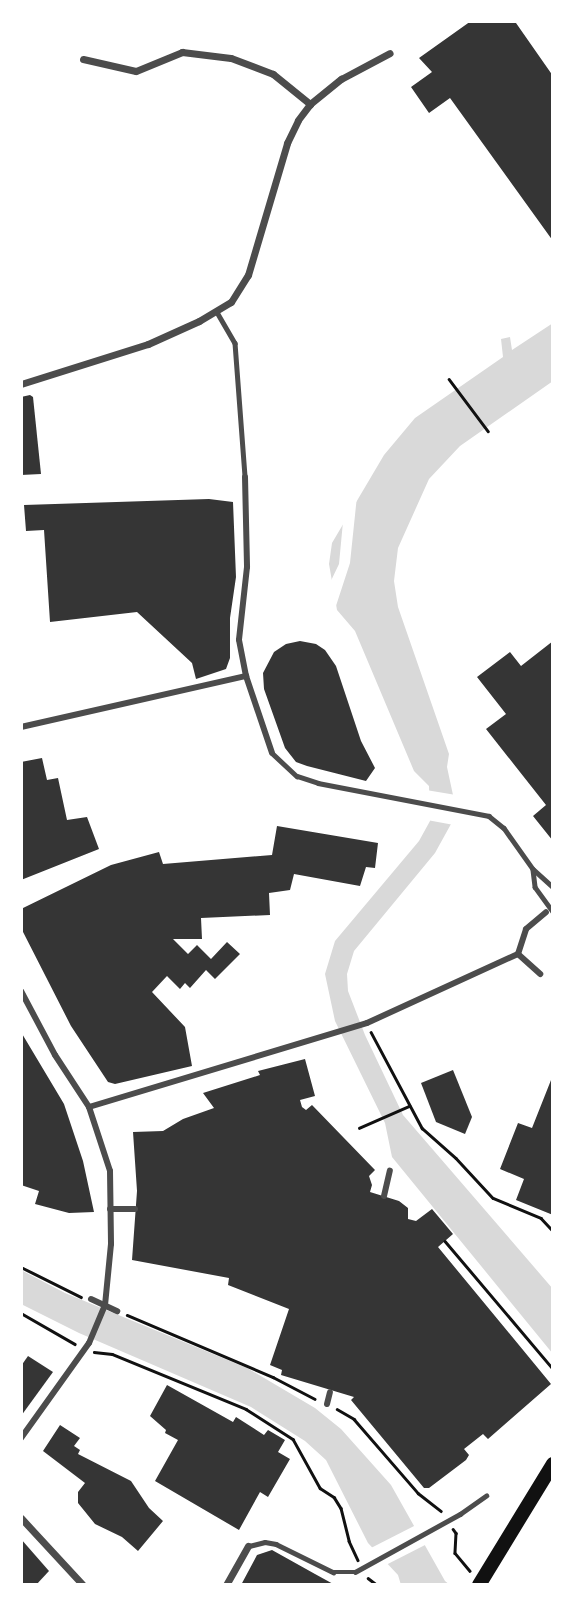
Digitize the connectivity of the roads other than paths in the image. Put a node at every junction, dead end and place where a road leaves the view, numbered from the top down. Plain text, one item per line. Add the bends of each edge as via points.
1 (390, 53) dead end
2 (83, 59) dead end
3 (310, 104) junction
4 (217, 312) junction
5 (21, 384) edge
6 (245, 477) joint
7 (246, 676) junction
8 (21, 727) edge
9 (272, 753) joint
10 (533, 869) junction
11 (553, 887) edge
12 (550, 912) edge
13 (518, 954) junction
14 (540, 974) dead end
15 (21, 990) edge
16 (89, 1107) junction
17 (390, 1171) dead end
18 (384, 1196) dead end
19 (110, 1209) junction
20 (135, 1209) dead end
21 (91, 1299) road end
22 (105, 1306) junction
23 (117, 1311) road end
24 (330, 1392) dead end
25 (327, 1404) road end
26 (21, 1437) edge
27 (553, 1464) edge
28 (486, 1496) dead end
29 (21, 1518) edge
30 (248, 1546) joint
31 (476, 1580) edge
32 (83, 1585) edge
33 (226, 1585) edge

1 - 3 street via 341,79
2 - 3 street via 136,71 182,52 231,58 272,74
3 - 4 street via 287,143 248,275 231,302
4 - 5 street via 148,344
4 - 6 lane via 235,343
6 - 7 street via 247,567 239,640
7 - 8 street
7 - 9 street
9 - 10 lane via 297,776 318,783 489,816 504,828
10 - 11 lane
10 - 12 lane via 535,887
12 - 13 street via 526,929
13 - 14 street
13 - 16 street via 363,1024
15 - 16 street
16 - 19 street via 110,1171
17 - 18 street
19 - 20 street
19 - 22 street
21 - 22 street
22 - 23 street
22 - 26 street via 89,1343
24 - 25 street
27 - 31 main road
28 - 30 lane via 365,1567 333,1572 276,1545
29 - 32 street
30 - 33 street

